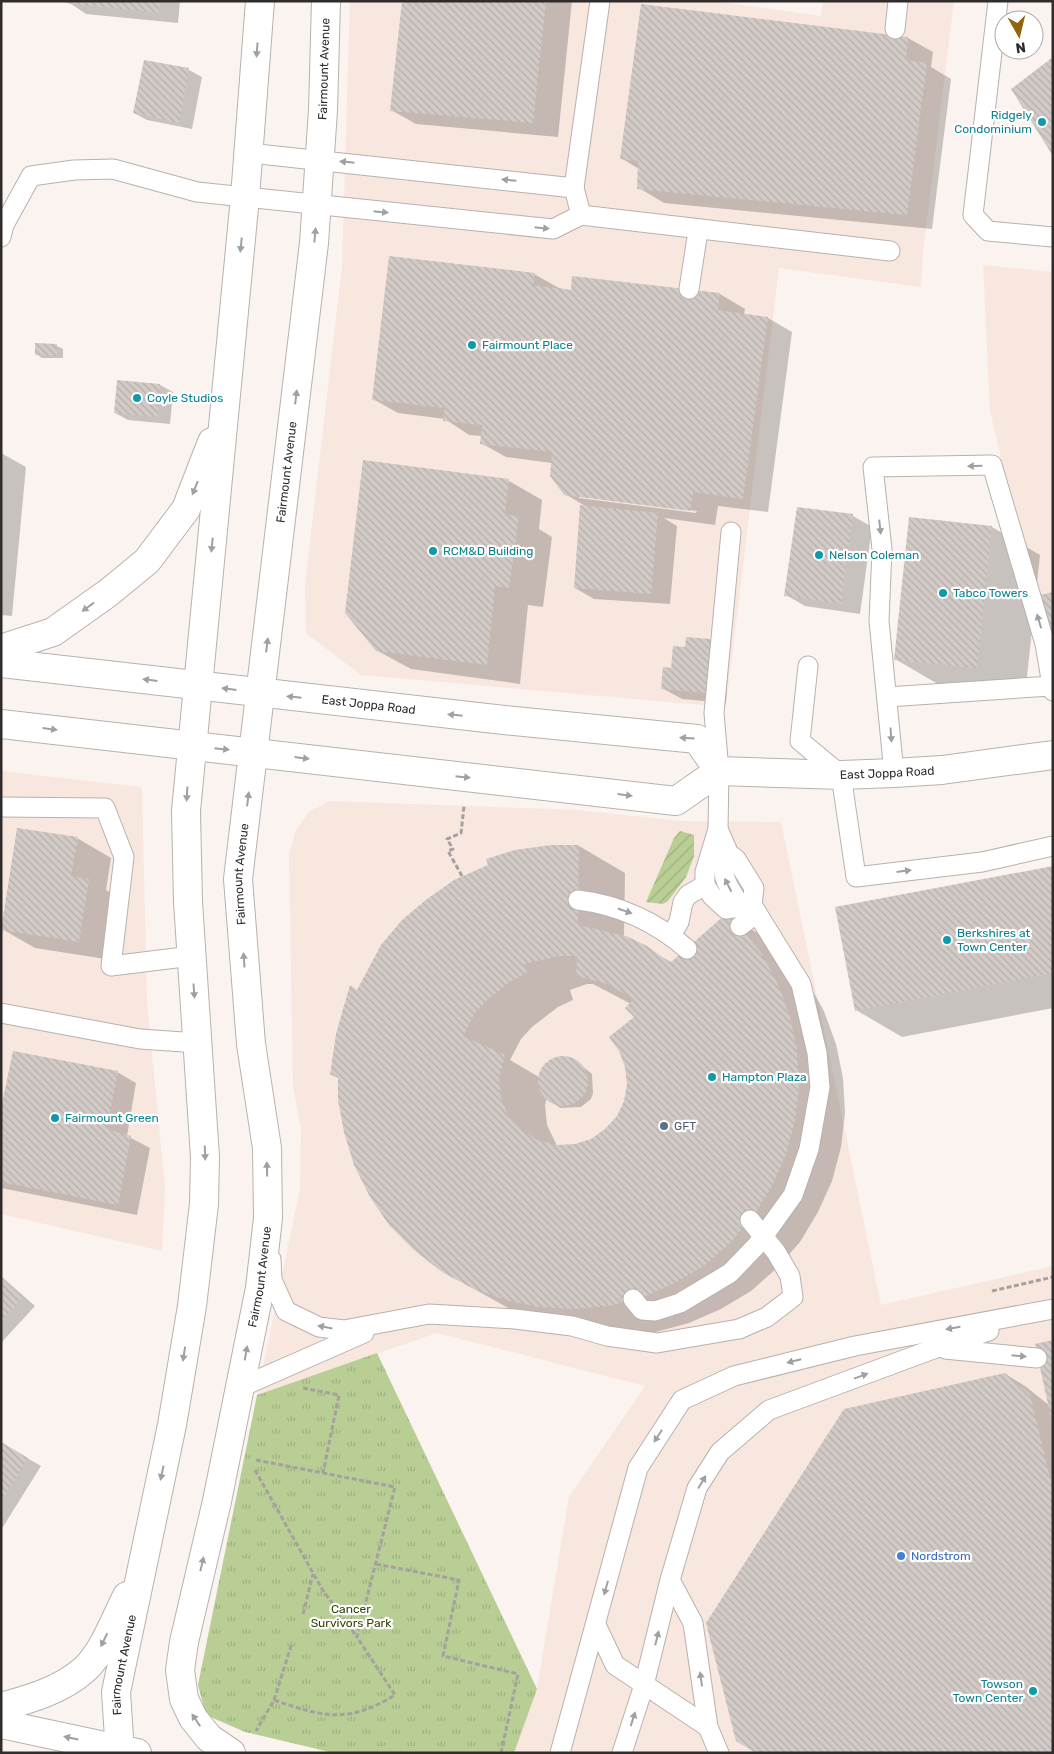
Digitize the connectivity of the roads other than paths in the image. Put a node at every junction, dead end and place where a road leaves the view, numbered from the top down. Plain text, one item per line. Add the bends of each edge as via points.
1 (260, 1) edge
2 (320, 1) edge
3 (326, 1) edge
4 (600, 1) edge
5 (898, 1) edge
6 (998, 1) edge
7 (895, 29) dead end
8 (325, 31) junction
9 (249, 153) junction
10 (320, 159) junction
11 (574, 188) junction
12 (245, 197) junction
13 (317, 206) junction
14 (581, 215) junction
15 (698, 231) junction
16 (1, 237) edge
17 (1053, 237) edge
18 (890, 251) dead end
19 (689, 289) dead end
20 (230, 357) junction
21 (731, 532) dead end
22 (1, 650) edge
23 (1, 663) edge
24 (808, 666) dead end
25 (198, 686) junction
26 (1052, 688) edge
27 (260, 693) junction
28 (887, 696) junction
29 (1, 724) edge
30 (191, 745) junction
31 (254, 752) junction
32 (1053, 755) edge
33 (719, 771) junction
34 (894, 773) junction
35 (841, 775) junction
36 (1, 807) edge
37 (718, 829) junction
38 (1053, 846) edge
39 (705, 885) junction
40 (578, 900) dead end
41 (754, 909) junction
42 (740, 926) dead end
43 (671, 935) junction
44 (687, 949) dead end
45 (192, 956) junction
46 (1, 1013) edge
47 (198, 1043) junction
48 (268, 1218) junction
49 (750, 1220) dead end
50 (633, 1299) dead end
51 (1053, 1310) edge
52 (390, 1322) junction
53 (936, 1348) junction
54 (1038, 1358) dead end
55 (240, 1388) junction
56 (143, 1566) junction
57 (670, 1580) junction
58 (596, 1625) junction
59 (644, 1685) junction
60 (1, 1707) edge
61 (1, 1724) edge
62 (708, 1727) junction
63 (126, 1751) edge
64 (231, 1753) edge
65 (560, 1753) edge
66 (622, 1753) edge
67 (719, 1753) edge

1 -> 9 main road, Fairmount Avenue
2 - 8 main road
3 - 8 main road, Fairmount Avenue
4 - 11 lane
5 - 7 lane
6 - 17 lane via 973,215 988,231
8 - 10 main road, Fairmount Avenue
9 - 10 lane
9 - 12 main road, Fairmount Avenue
11 -> 10 lane
10 - 13 main road, Fairmount Avenue
11 - 14 lane
12 - 13 lane
12 - 16 lane via 197,192 113,168 31,176 4,225
12 -> 20 main road, Fairmount Avenue
13 -> 14 lane via 553,229
27 -> 13 main road, Fairmount Avenue
14 - 15 lane
15 - 18 lane
15 - 19 lane
20 -> 22 main road via 211,447 190,500 147,561 53,632
20 -> 25 main road, Fairmount Avenue
21 - 33 lane via 714,713
25 -> 23 main road, East Joppa Road
24 - 35 lane via 800,741
27 -> 25 main road, East Joppa Road
25 - 30 main road, Fairmount Avenue
26 - 28 lane
26 -> 28 lane via 1045,644 992,465 873,466 882,549 879,621
27 - 31 main road, Fairmount Avenue
33 -> 27 main road, East Joppa Road via 697,739
28 -> 34 lane
29 -> 30 main road
30 -> 31 main road
30 -> 45 main road, Fairmount Avenue via 186,811
31 -> 33 main road via 676,801
48 -> 31 main road, Fairmount Avenue via 267,1148 251,1044 238,879
32 - 34 main road, East Joppa Road
33 - 35 main road, East Joppa Road
33 - 37 lane
34 - 35 main road, East Joppa Road
35 -> 38 lane via 856,877 982,862
36 - 45 lane via 105,808 124,857 111,966
37 - 39 lane via 705,872
37 - 41 lane via 730,854 754,888
39 -> 41 lane via 726,909
39 - 43 lane via 683,902 679,922
40 -> 43 lane via 630,912
41 - 42 lane
41 - 50 lane via 801,984 817,1052 820,1087 809,1149 793,1195 757,1245 730,1273 680,1303 655,1311 642,1310
43 - 44 lane
45 -> 47 main road, Fairmount Avenue
46 - 47 lane via 140,1039
47 -> 56 main road, Fairmount Avenue via 205,1157 204,1204 177,1396
52 -> 48 lane via 344,1330 319,1326 286,1311 272,1280
55 -> 48 main road, Fairmount Avenue via 260,1288
49 - 52 lane via 776,1252 790,1276 793,1296 767,1318 739,1329 657,1343 607,1336 572,1326 515,1319 430,1314
51 - 53 lane
51 -> 58 lane via 854,1346 734,1376 682,1400 638,1468
52 - 55 lane
53 -> 54 lane
57 -> 53 lane via 698,1488 720,1452 769,1410
64 -> 55 main road, Fairmount Avenue via 209,1738 194,1718 184,1699 180,1670
56 -> 60 main road via 98,1653 85,1669 42,1696
56 - 63 main road, Fairmount Avenue via 116,1692
59 -> 57 lane
62 -> 57 lane via 693,1623
58 - 59 lane via 615,1664
58 - 65 lane
59 - 62 lane
66 -> 59 lane
63 -> 61 main road
62 - 67 lane

